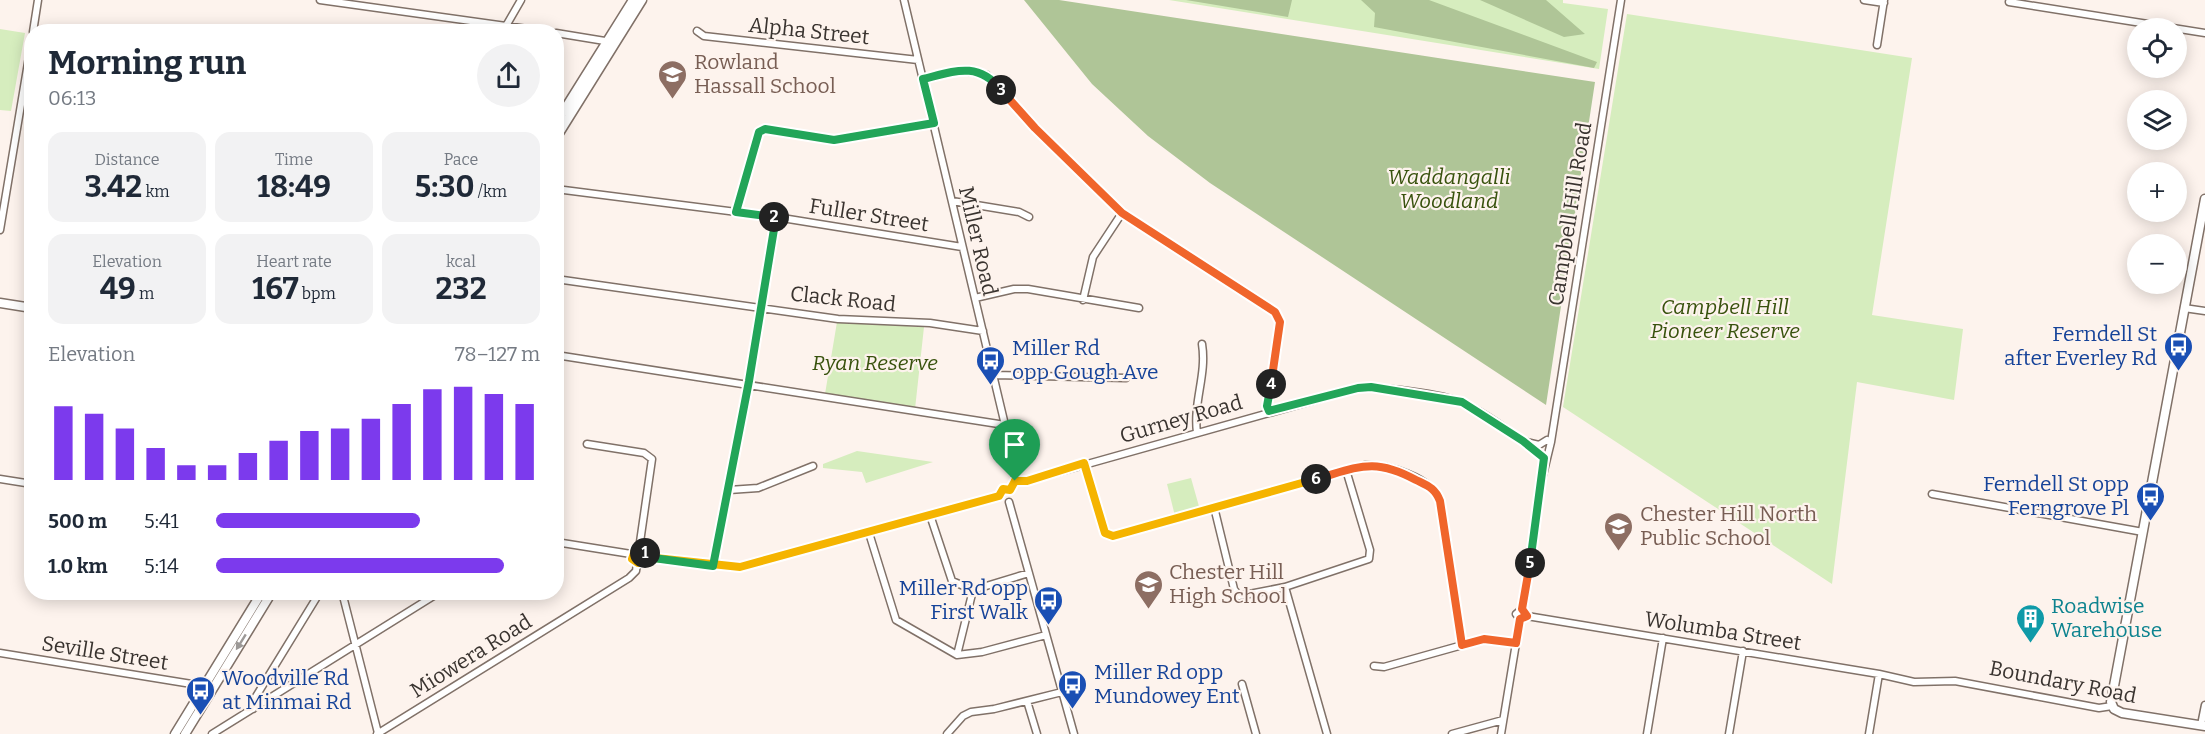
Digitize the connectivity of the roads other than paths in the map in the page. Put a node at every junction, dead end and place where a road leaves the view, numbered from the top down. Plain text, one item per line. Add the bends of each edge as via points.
1 (38, 0) edge
2 (320, 0) edge
3 (521, 0) edge
4 (633, 0) edge
5 (642, 0) edge
6 (904, 0) edge
7 (1621, 0) edge
8 (1864, 0) edge
9 (1884, 2) edge
10 (2009, 2) dead end
11 (34, 24) edge
12 (492, 24) edge
13 (507, 24) edge
14 (697, 31) dead end
15 (2205, 33) edge
16 (564, 34) edge
17 (611, 42) junction
18 (1877, 45) dead end
19 (918, 60) junction
20 (923, 79) junction
21 (24, 87) edge
22 (564, 111) edge
23 (934, 123) junction
24 (564, 124) edge
25 (564, 190) edge
26 (2205, 198) edge
27 (952, 201) junction
28 (736, 212) junction
29 (1122, 213) junction
30 (776, 217) junction
31 (1029, 217) dead end
32 (0, 230) edge
33 (962, 247) junction
34 (564, 280) edge
35 (975, 298) junction
36 (1083, 300) junction
37 (0, 303) edge
38 (762, 306) junction
39 (24, 307) edge
40 (1139, 308) dead end
41 (2184, 308) junction
42 (2205, 311) edge
43 (983, 331) junction
44 (1202, 344) dead end
45 (564, 356) edge
46 (994, 375) junction
47 (1126, 378) dead end
48 (748, 384) junction
49 (1269, 411) junction
50 (1005, 425) junction
51 (1197, 433) junction
52 (1549, 437) junction
53 (1523, 441) junction
54 (587, 444) dead end
55 (1544, 458) junction
56 (1084, 463) junction
57 (813, 466) dead end
58 (1346, 470) junction
59 (1543, 475) junction
60 (0, 478) edge
61 (1015, 481) junction
62 (24, 482) edge
63 (729, 490) junction
64 (1010, 490) junction
65 (1932, 494) dead end
66 (999, 496) junction
67 (1009, 502) junction
68 (1214, 507) junction
69 (930, 515) junction
70 (869, 532) junction
71 (2143, 532) junction
72 (564, 543) edge
73 (639, 549) junction
74 (631, 554) junction
75 (646, 557) junction
76 (638, 563) junction
77 (713, 566) junction
78 (1029, 573) junction
79 (1285, 587) junction
80 (973, 590) junction
81 (257, 600) edge
82 (267, 600) edge
83 (315, 600) edge
84 (344, 600) edge
85 (427, 600) edge
86 (1522, 609) junction
87 (1527, 616) junction
88 (1520, 619) junction
89 (1046, 635) junction
90 (1663, 638) junction
91 (1516, 643) junction
92 (356, 644) junction
93 (1462, 645) junction
94 (1743, 651) junction
95 (0, 653) edge
96 (957, 655) junction
97 (1374, 666) dead end
98 (1879, 674) junction
99 (1914, 681) joint
100 (1242, 684) dead end
101 (204, 686) junction
102 (1062, 692) junction
103 (1027, 701) junction
104 (2205, 705) edge
105 (2112, 706) junction
106 (253, 709) junction
107 (1503, 720) junction
108 (2203, 725) edge
109 (377, 733) edge
110 (175, 734) edge
111 (184, 734) edge
112 (212, 734) edge
113 (948, 734) edge
114 (1037, 734) edge
115 (1074, 734) edge
116 (1256, 734) edge
117 (1327, 734) edge
118 (1452, 734) edge
119 (1501, 734) edge
120 (1647, 734) edge
121 (1729, 734) edge
122 (1869, 734) edge

1 - 11 street
2 - 12 street
3 - 13 street
4 - 17 main road
5 - 17 main road
6 - 19 street, Miller Road
7 - 52 street, Campbell Hill Road
8 - 9 street
9 - 18 street
10 - 15 street
14 - 19 street, Alpha Street via 704,36
16 - 17 street
17 - 22 main road
17 - 24 main road
19 - 20 street, Miller Road
20 - 23 street, Miller Road
20 - 29 street via 960,70 990,76 1035,128
21 - 32 street
23 - 27 street, Miller Road
23 - 28 street via 834,140 765,129 759,132
25 - 28 street, Fuller Street
26 - 41 main road
27 - 31 street
27 - 33 street, Miller Road
28 - 30 street, Fuller Street
29 - 36 street via 1093,257
29 - 49 street via 1279,316
30 - 33 street, Fuller Street
30 - 38 street
33 - 35 street, Miller Road
34 - 38 street, Clack Road
35 - 36 street via 1014,288
35 - 43 street, Miller Road
36 - 40 street
37 - 39 main road
38 - 43 street, Clack Road via 838,319 930,323
38 - 48 street
41 - 42 street
41 - 71 main road
43 - 46 street, Miller Road
44 - 51 street via 1205,360 1194,412
45 - 48 street
46 - 47 street
46 - 50 street, Miller Road
48 - 50 street
48 - 63 street
49 - 51 street, Gurney Road
49 - 53 street, Gurney Road via 1371,387 1462,402
50 - 61 street, Miller Road
51 - 56 street, Gurney Road
52 - 53 street via 1539,445
52 - 55 street, Campbell Hill Road
52 - 59 street, Campbell Hill Road
53 - 55 street, Gurney Road
54 - 73 street via 652,454
55 - 59 street, Campbell Hill Road
56 - 61 street, Gurney Road via 1027,481
56 - 68 street via 1105,533 1113,536
57 - 63 street via 758,488
58 - 68 street
58 - 79 street via 1370,550 1369,559
58 - 93 street via 1382,465 1436,490
59 - 86 street, Campbell Hill Road
60 - 62 street
61 - 64 street
63 - 77 street
64 - 66 street via 1003,489
64 - 67 street via 1013,495
65 - 71 street
66 - 67 street
66 - 69 street
67 - 78 street
68 - 79 street via 1239,596
69 - 70 street
69 - 80 street via 948,575 952,581
70 - 77 street via 740,567
70 - 96 street via 896,620
71 - 105 main road
72 - 74 street
73 - 74 street
73 - 75 street
74 - 76 street
75 - 76 street
75 - 77 street
76 - 109 street, Miowera Road via 629,578
78 - 80 street
78 - 89 street
79 - 117 street
80 - 96 street
81 - 101 main road
82 -> 111 main road
83 - 106 street via 255,698
84 - 92 street
85 - 92 street
86 - 87 street
86 - 88 street, Campbell Hill Road via 1516,614
87 - 88 street
87 - 90 street, Wolumba Street
88 - 91 street
89 - 96 street
89 - 102 street
90 - 94 street, Wolumba Street
90 - 120 street
91 - 93 street via 1484,639
91 - 107 street
92 - 106 street
92 - 109 street
93 - 97 street via 1384,667
94 - 98 street, Wolumba Street
94 - 121 street
95 - 101 street, Seville Street
98 - 99 street, Wolumba Street
98 - 122 street
99 - 105 street, Boundary Road via 1955,681 2099,708
100 - 116 street
101 - 110 main road
102 - 103 street
102 - 115 street
103 - 113 street via 971,712
103 - 114 street
104 - 108 street
105 - 108 main road, Boundary Road via 2122,713
106 - 112 street
107 - 118 street
107 - 119 street

